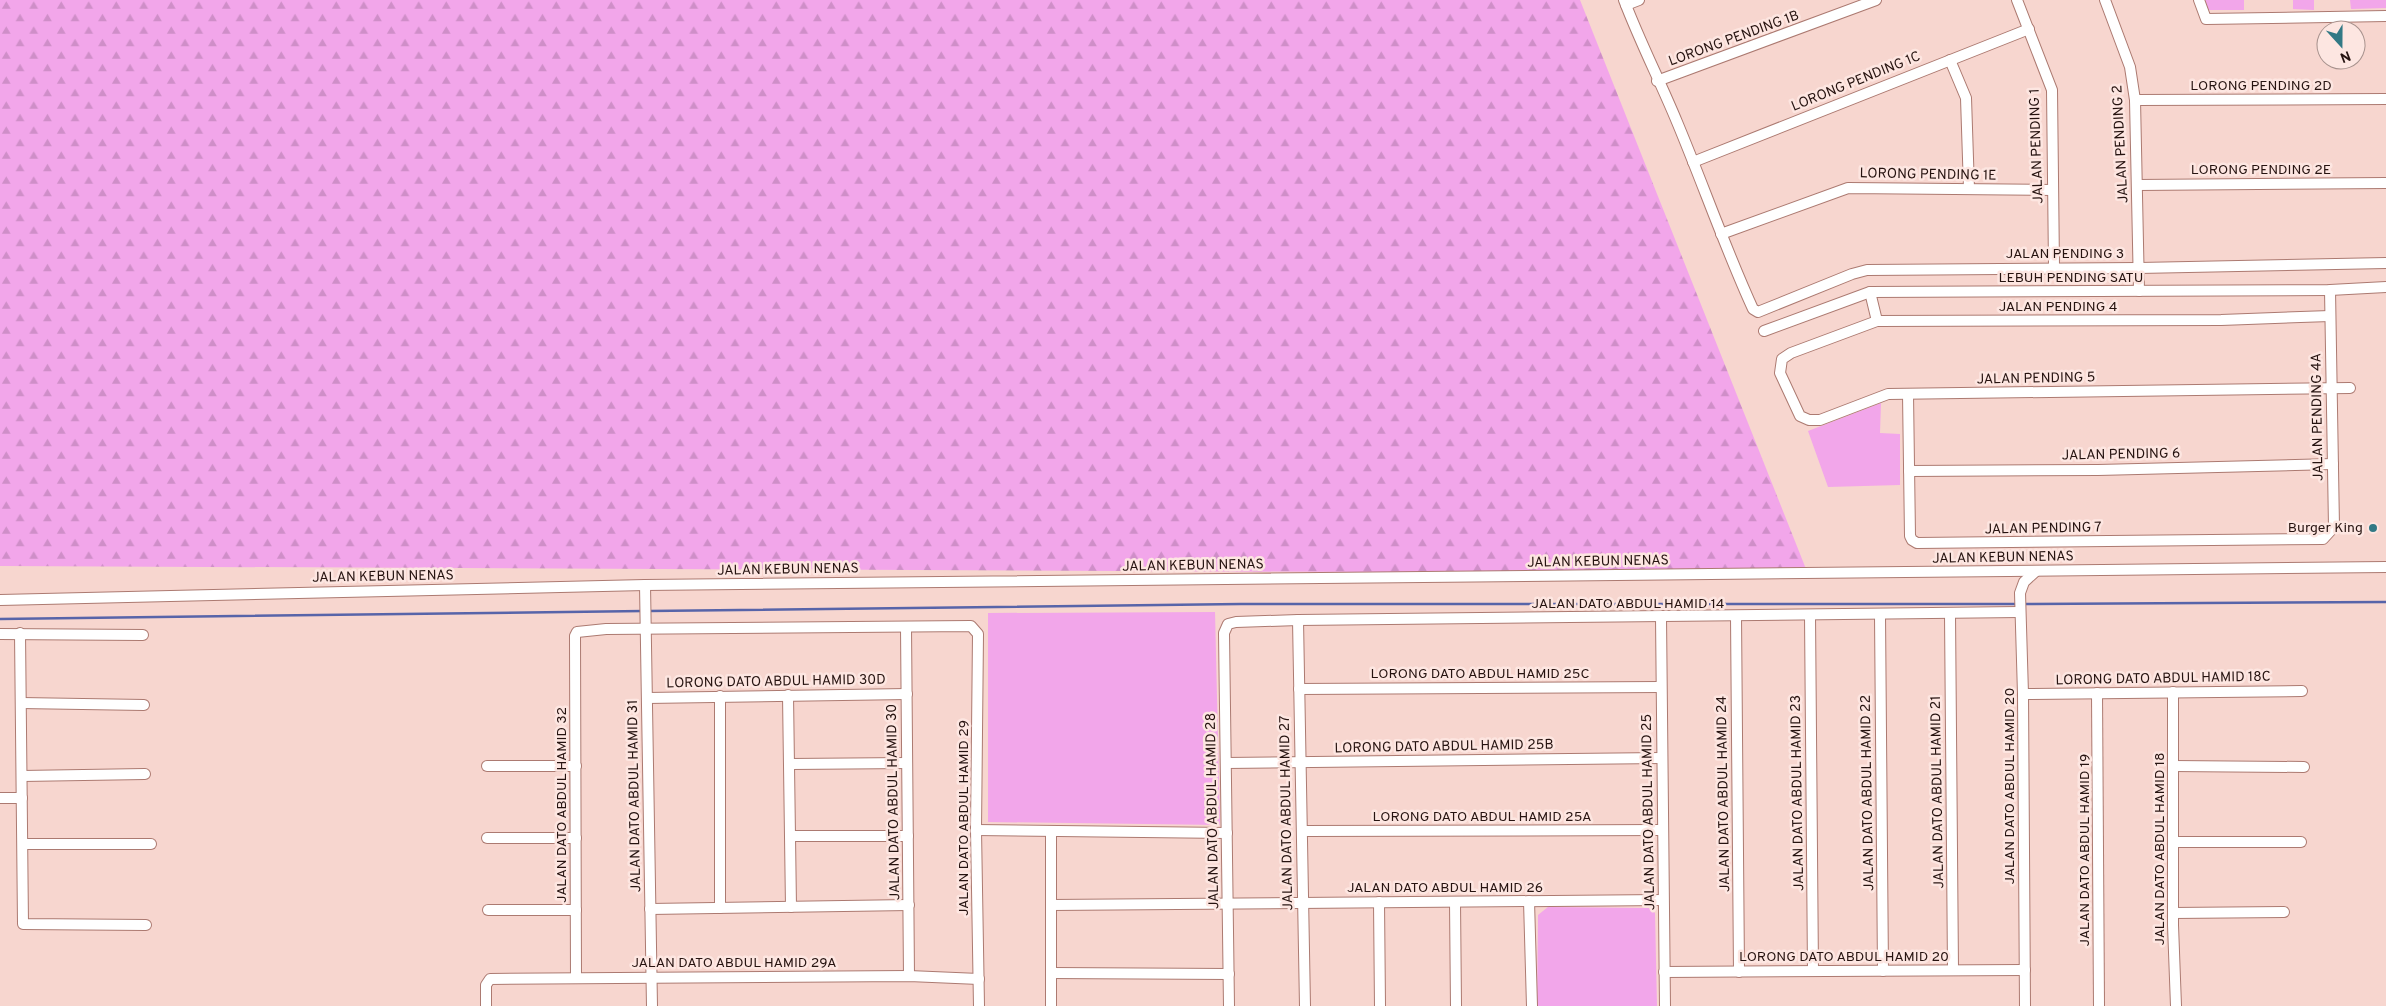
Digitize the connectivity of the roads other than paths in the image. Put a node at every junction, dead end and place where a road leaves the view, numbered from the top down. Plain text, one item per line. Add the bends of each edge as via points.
1 (1639, 0) edge
2 (1876, 0) edge
3 (2017, 0) edge
4 (2105, 0) edge
5 (2199, 0) edge
6 (1625, 2) edge
7 (2386, 16) edge
8 (2028, 29) junction
9 (1950, 60) junction
10 (1657, 81) junction
11 (2386, 99) edge
12 (2135, 100) junction
13 (1693, 162) junction
14 (2386, 183) edge
15 (2137, 185) junction
16 (1970, 189) junction
17 (2053, 190) junction
18 (1721, 234) junction
19 (2386, 263) edge
20 (2054, 268) junction
21 (2139, 268) junction
22 (2386, 287) edge
23 (2330, 290) junction
24 (2139, 291) junction
25 (1870, 292) junction
26 (2330, 316) junction
27 (1877, 321) junction
28 (1764, 331) dead end
29 (1791, 353) joint
30 (2332, 388) junction
31 (2350, 388) dead end
32 (1908, 394) junction
33 (2333, 464) junction
34 (1909, 472) junction
35 (2323, 539) joint
36 (2386, 567) edge
37 (2036, 571) junction
38 (645, 585) junction
39 (0, 600) edge
40 (2020, 612) junction
41 (1880, 614) junction
42 (1950, 614) junction
43 (1810, 615) junction
44 (1736, 616) junction
45 (1660, 617) junction
46 (1298, 620) junction
47 (1236, 622) joint
48 (906, 627) junction
49 (645, 629) junction
50 (0, 634) edge
51 (20, 634) junction
52 (143, 635) dead end
53 (1661, 687) junction
54 (1299, 689) junction
55 (2302, 691) dead end
56 (2173, 692) junction
57 (2097, 693) junction
58 (906, 694) junction
59 (2024, 694) junction
60 (788, 695) junction
61 (720, 696) junction
62 (647, 698) junction
63 (21, 703) junction
64 (144, 705) dead end
65 (1662, 758) junction
66 (1300, 762) junction
67 (907, 763) junction
68 (1226, 763) junction
69 (791, 764) junction
70 (487, 766) dead end
71 (576, 766) junction
72 (2173, 766) junction
73 (2304, 767) dead end
74 (145, 774) dead end
75 (22, 776) junction
76 (0, 798) edge
77 (22, 798) junction
78 (976, 830) junction
79 (1663, 830) junction
80 (1051, 831) junction
81 (1302, 831) junction
82 (1227, 833) junction
83 (791, 836) junction
84 (908, 836) junction
85 (487, 838) dead end
86 (576, 838) junction
87 (2173, 842) junction
88 (2301, 842) dead end
89 (23, 844) junction
90 (151, 844) dead end
91 (1663, 900) junction
92 (1530, 901) junction
93 (1228, 902) junction
94 (1303, 902) junction
95 (1379, 902) junction
96 (1455, 902) junction
97 (908, 905) junction
98 (1051, 905) junction
99 (791, 907) junction
100 (720, 908) junction
101 (650, 909) junction
102 (488, 910) dead end
103 (576, 910) junction
104 (2284, 912) dead end
105 (2173, 914) junction
106 (146, 925) dead end
107 (1953, 970) junction
108 (2025, 970) junction
109 (1813, 971) junction
110 (1883, 971) junction
111 (1664, 972) junction
112 (1739, 972) junction
113 (1051, 973) junction
114 (1228, 974) junction
115 (909, 976) junction
116 (576, 978) junction
117 (651, 978) junction
118 (979, 979) junction
119 (486, 1006) edge
120 (652, 1006) edge
121 (979, 1006) edge
122 (1051, 1006) edge
123 (1229, 1006) edge
124 (1305, 1006) edge
125 (1380, 1006) edge
126 (1456, 1006) edge
127 (1532, 1006) edge
128 (1665, 1006) edge
129 (2025, 1006) edge
130 (2100, 1006) edge
131 (2176, 1006) edge

1 - 6 street
2 - 10 street, LORONG PENDING 1B
3 - 8 street, JALAN PENDING 1
4 - 12 street, JALAN PENDING 2 via 2130,67
5 - 7 street via 2206,19
6 - 10 street
8 - 9 street, LORONG PENDING 1C
8 - 17 street, JALAN PENDING 1 via 2052,90
9 - 13 street, LORONG PENDING 1C
9 - 16 street via 1966,98
10 - 13 street
11 - 12 street, LORONG PENDING 2D
12 - 15 street, JALAN PENDING 2
13 - 18 street
14 - 15 street, LORONG PENDING 2E
15 - 21 street, JALAN PENDING 2
16 - 17 street, LORONG PENDING 1E
16 - 18 street, LORONG PENDING 1E via 1848,188
17 - 20 street, JALAN PENDING 1
18 - 20 street, JALAN PENDING 3 via 1753,309 1758,312 1867,270
19 - 21 street, JALAN PENDING 3
20 - 21 street, JALAN PENDING 3
21 - 24 street, JALAN PENDING 2
22 - 23 street, LEBUH PENDING SATU
23 - 24 street, LEBUH PENDING SATU
23 - 26 street, JALAN PENDING 4A
24 - 25 street, LEBUH PENDING SATU
25 - 27 street
25 - 28 street, LEBUH PENDING SATU
26 - 27 street, JALAN PENDING 4 via 2221,320
26 - 30 street, JALAN PENDING 4A
27 - 29 street, JALAN PENDING 4
29 - 32 street, JALAN PENDING 5 via 1782,359 1780,373 1800,416 1809,420 1827,419 1888,394
30 - 31 street, JALAN PENDING 5
30 - 32 street, JALAN PENDING 5
30 - 33 street, JALAN PENDING 4A
32 - 34 street, JALAN PENDING 7
33 - 34 street, JALAN PENDING 6
33 - 35 street, JALAN PENDING 4A via 2334,527
34 - 35 street, JALAN PENDING 7 via 1910,536 1917,543
36 - 37 street, JALAN KEBUN NENAS
37 - 38 street, JALAN KEBUN NENAS
37 - 40 street, JALAN DATO ABDUL HAMID 20 via 2021,586
38 - 39 street, JALAN KEBUN NENAS
38 - 49 street, JALAN DATO ABDUL HAMID 31
40 - 42 street, JALAN DATO ABDUL HAMID 14
40 - 59 street, JALAN DATO ABDUL HAMID 20
41 - 42 street, JALAN DATO ABDUL HAMID 14
41 - 43 street, JALAN DATO ABDUL HAMID 14
41 - 110 street, JALAN DATO ABDUL HAMID 22
42 - 107 street, JALAN DATO ABDUL HAMID 21
43 - 44 street, JALAN DATO ABDUL HAMID 14
43 - 109 street, JALAN DATO ABDUL HAMID 23
44 - 45 street, JALAN DATO ABDUL HAMID 14
44 - 112 street, JALAN DATO ABDUL HAMID 24
45 - 46 street, JALAN DATO ABDUL HAMID 14
45 - 53 street, JALAN DATO ABDUL HAMID 25
46 - 47 street, JALAN DATO ABDUL HAMID 14
46 - 54 street, JALAN DATO ABDUL HAMID 27
47 - 68 street, JALAN DATO ABDUL HAMID 28 via 1228,624 1224,633
48 - 49 street
48 - 58 street, JALAN DATO ABDUL HAMID 30
48 - 78 street, JALAN DATO ABDUL HAMID 29 via 971,626 978,634
49 - 62 street, JALAN DATO ABDUL HAMID 31
49 - 71 street, JALAN DATO ABDUL HAMID 32 via 577,632
50 - 51 street
51 - 52 street
51 - 63 street
53 - 54 street, LORONG DATO ABDUL HAMID 25C
53 - 65 street, JALAN DATO ABDUL HAMID 25
54 - 66 street, JALAN DATO ABDUL HAMID 27
55 - 56 street, LORONG DATO ABDUL HAMID 18C
56 - 57 street, LORONG DATO ABDUL HAMID 18C
56 - 72 street, JALAN DATO ABDUL HAMID 18
57 - 59 street, LORONG DATO ABDUL HAMID 18C
57 - 130 street, JALAN DATO ABDUL HAMID 19
58 - 60 street, LORONG DATO ABDUL HAMID 30D
58 - 67 street, JALAN DATO ABDUL HAMID 30
59 - 108 street, JALAN DATO ABDUL HAMID 20
60 - 61 street, LORONG DATO ABDUL HAMID 30D
60 - 69 street
61 - 62 street, LORONG DATO ABDUL HAMID 30D
61 - 100 street
62 - 101 street, JALAN DATO ABDUL HAMID 31
63 - 64 street
63 - 75 street
65 - 66 street, LORONG DATO ABDUL HAMID 25B
65 - 79 street, JALAN DATO ABDUL HAMID 25
66 - 68 street, LORONG DATO ABDUL HAMID 25B
66 - 81 street, JALAN DATO ABDUL HAMID 27
67 - 69 street
67 - 84 street, JALAN DATO ABDUL HAMID 30
68 - 82 street, JALAN DATO ABDUL HAMID 28
69 - 83 street
70 - 71 street
71 - 86 street, JALAN DATO ABDUL HAMID 32
72 - 73 street
72 - 87 street, JALAN DATO ABDUL HAMID 18
74 - 75 street
75 - 77 street
76 - 77 street
77 - 89 street
78 - 80 street
78 - 118 street, JALAN DATO ABDUL HAMID 29
79 - 81 street, LORONG DATO ABDUL HAMID 25A
79 - 91 street, JALAN DATO ABDUL HAMID 25
80 - 82 street
80 - 98 street
81 - 94 street, JALAN DATO ABDUL HAMID 27
82 - 93 street, JALAN DATO ABDUL HAMID 28
83 - 84 street
83 - 99 street
84 - 97 street, JALAN DATO ABDUL HAMID 30
85 - 86 street
86 - 103 street, JALAN DATO ABDUL HAMID 32
87 - 88 street
87 - 105 street, JALAN DATO ABDUL HAMID 18
89 - 90 street
89 - 106 street via 23,924
91 - 92 street, JALAN DATO ABDUL HAMID 26
91 - 111 street, JALAN DATO ABDUL HAMID 25
92 - 96 street, JALAN DATO ABDUL HAMID 26
92 - 127 street
93 - 94 street, JALAN DATO ABDUL HAMID 26
93 - 98 street, JALAN DATO ABDUL HAMID 26
93 - 114 street, JALAN DATO ABDUL HAMID 28
94 - 95 street, JALAN DATO ABDUL HAMID 26
94 - 124 street, JALAN DATO ABDUL HAMID 27
95 - 96 street, JALAN DATO ABDUL HAMID 26
95 - 125 street
96 - 126 street
97 - 99 street
97 - 115 street, JALAN DATO ABDUL HAMID 30
98 - 113 street
99 - 100 street
100 - 101 street
101 - 117 street, JALAN DATO ABDUL HAMID 31
102 - 103 street
103 - 116 street, JALAN DATO ABDUL HAMID 32
104 - 105 street
105 - 131 street, JALAN DATO ABDUL HAMID 18
107 - 108 street, LORONG DATO ABDUL HAMID 20
107 - 110 street, LORONG DATO ABDUL HAMID 20
108 - 129 street, JALAN DATO ABDUL HAMID 20
109 - 110 street, LORONG DATO ABDUL HAMID 20
109 - 112 street, LORONG DATO ABDUL HAMID 20
111 - 112 street, LORONG DATO ABDUL HAMID 20
111 - 128 street, JALAN DATO ABDUL HAMID 25
113 - 114 street
113 - 122 street
114 - 123 street, JALAN DATO ABDUL HAMID 28
115 - 117 street, JALAN DATO ABDUL HAMID 29A
115 - 118 street, JALAN DATO ABDUL HAMID 29A
116 - 117 street, JALAN DATO ABDUL HAMID 29A
116 - 119 street, JALAN DATO ABDUL HAMID 29A via 490,979 486,984
117 - 120 street, JALAN DATO ABDUL HAMID 31
118 - 121 street, JALAN DATO ABDUL HAMID 29

